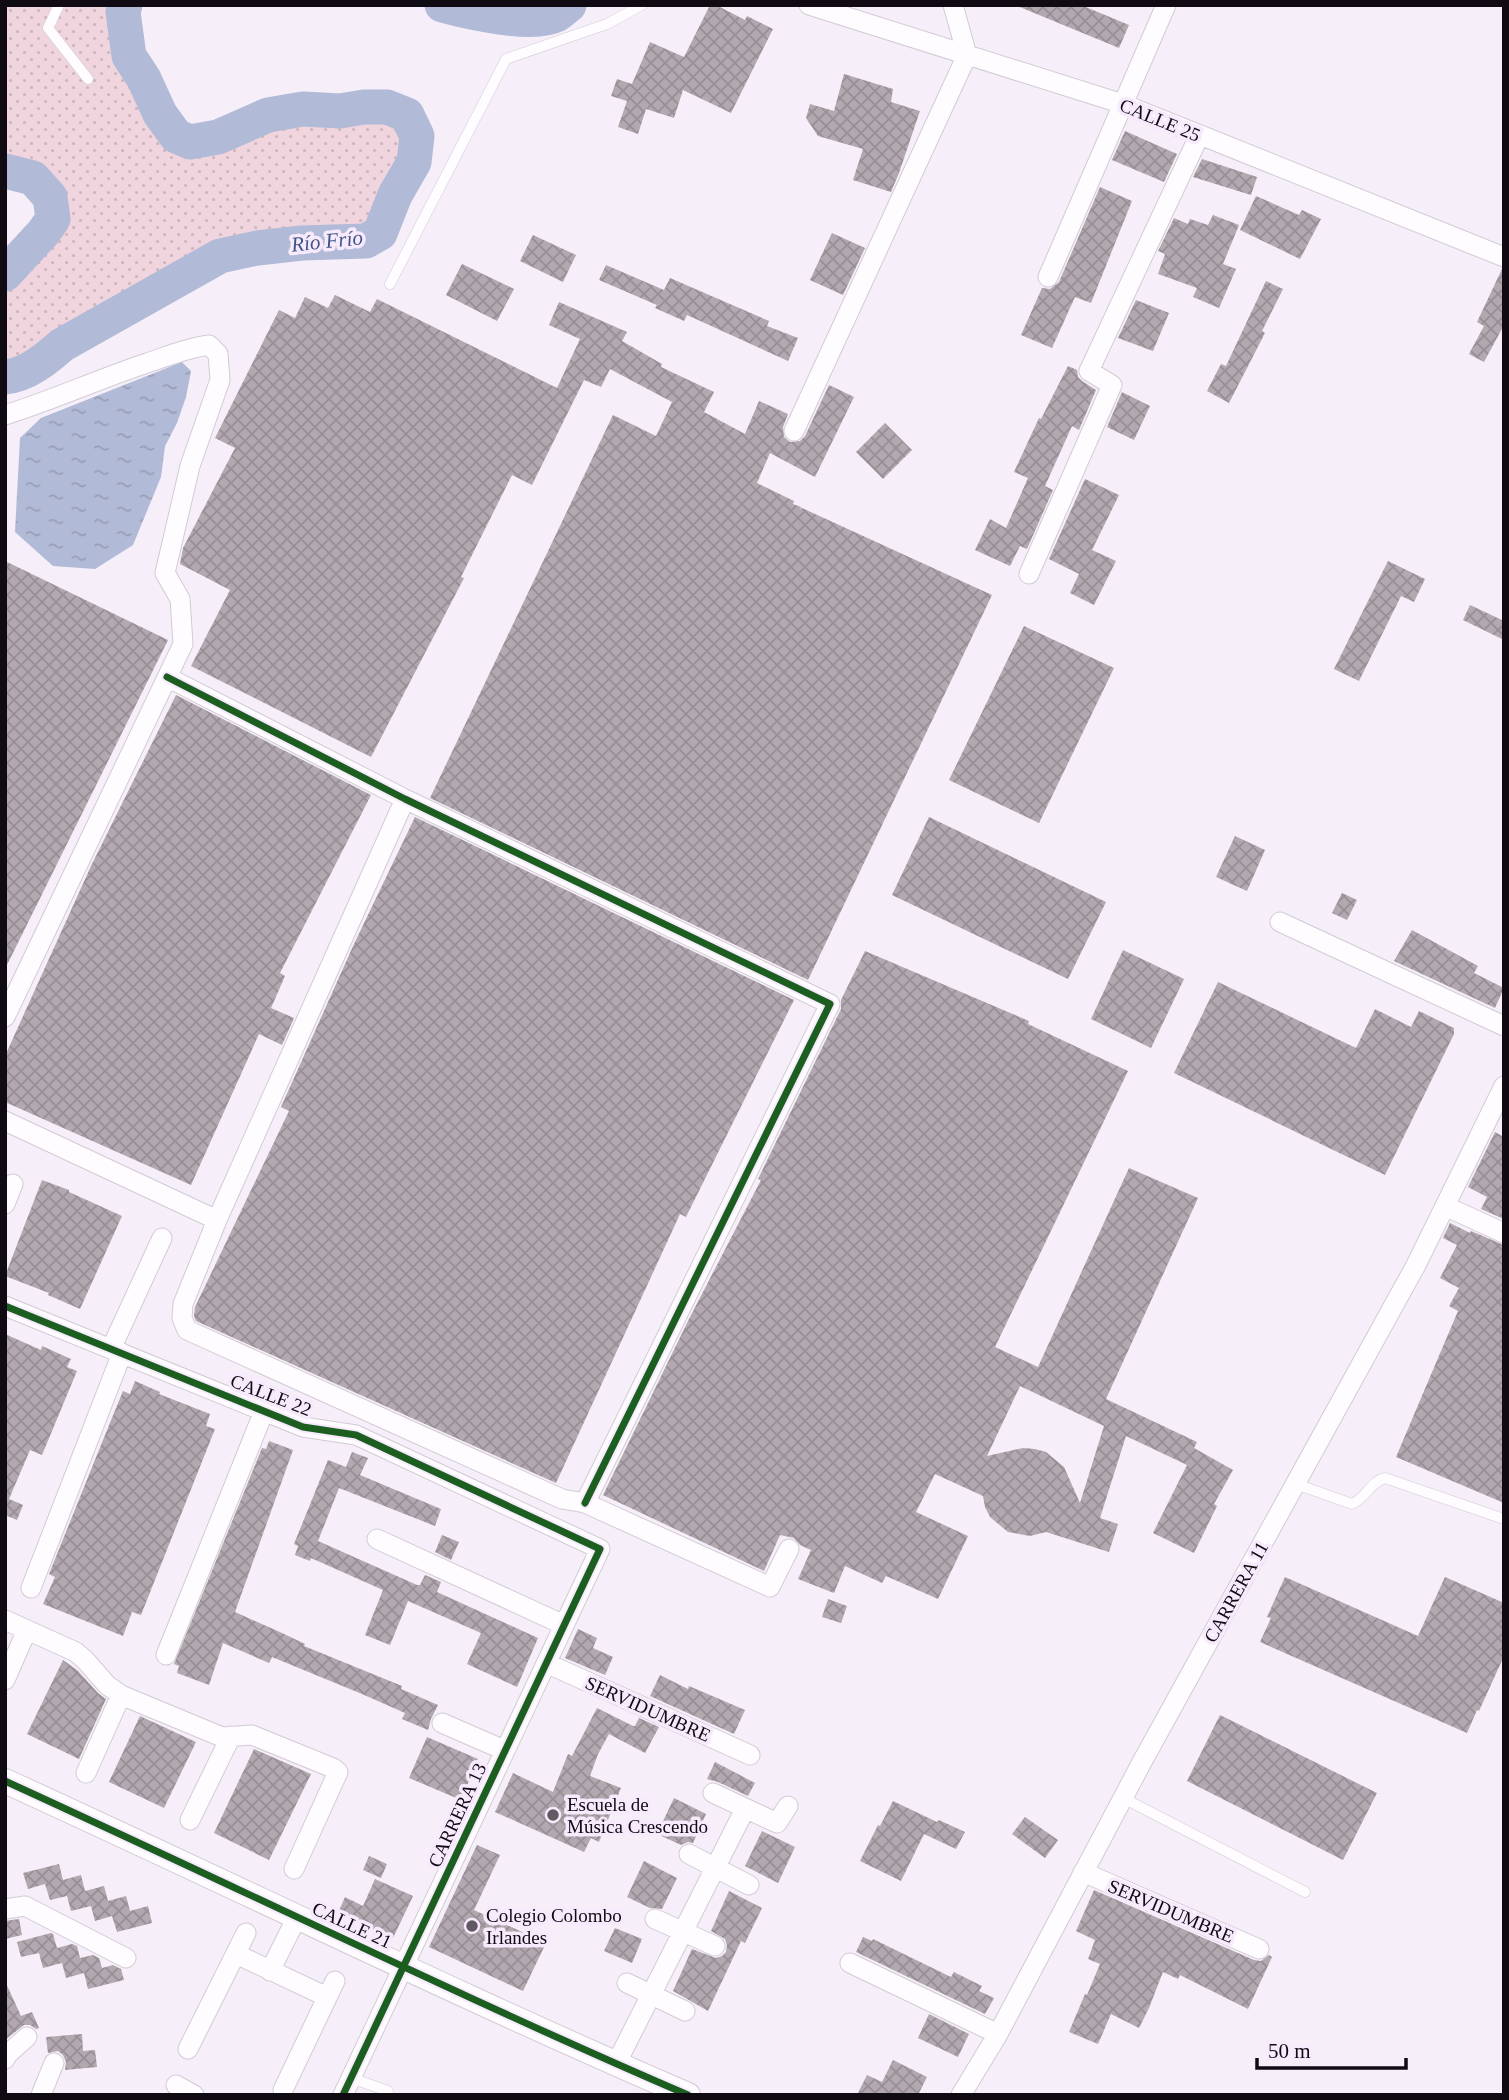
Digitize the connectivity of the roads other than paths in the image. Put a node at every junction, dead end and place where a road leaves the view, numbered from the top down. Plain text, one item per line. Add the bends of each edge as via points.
1 (59, 5) edge
2 (642, 5) edge
3 (809, 5) edge
4 (954, 5) edge
5 (1166, 5) edge
6 (967, 55) junction
7 (88, 79) dead end
8 (1123, 104) junction
9 (1199, 136) junction
10 (1504, 257) edge
11 (1048, 277) dead end
12 (390, 284) dead end
13 (5, 415) edge
14 (794, 431) dead end
15 (1029, 574) dead end
16 (167, 677) junction
17 (405, 799) junction
18 (1280, 922) dead end
19 (5, 1017) edge
20 (1504, 1026) edge
21 (1503, 1090) edge
22 (5, 1121) edge
23 (13, 1184) dead end
24 (5, 1204) edge
25 (1445, 1206) junction
26 (217, 1220) junction
27 (1504, 1233) edge
28 (162, 1238) dead end
29 (5, 1306) edge
30 (117, 1351) junction
31 (264, 1410) junction
32 (1296, 1484) junction
33 (585, 1503) junction
34 (1504, 1519) edge
35 (377, 1539) dead end
36 (600, 1549) joint
37 (789, 1549) dead end
38 (31, 1588) dead end
39 (5, 1620) edge
40 (564, 1625) junction
41 (27, 1630) junction
42 (166, 1656) dead end
43 (546, 1663) junction
44 (5, 1680) edge
45 (121, 1695) junction
46 (442, 1723) dead end
47 (231, 1736) junction
48 (504, 1750) junction
49 (750, 1755) dead end
50 (86, 1773) dead end
51 (5, 1781) edge
52 (713, 1793) dead end
53 (1123, 1798) junction
54 (788, 1807) dead end
55 (745, 1809) junction
56 (190, 1820) dead end
57 (689, 1854) dead end
58 (715, 1868) junction
59 (294, 1869) dead end
60 (1083, 1872) junction
61 (749, 1885) dead end
62 (1306, 1892) dead end
63 (5, 1909) edge
64 (297, 1917) junction
65 (655, 1919) dead end
66 (683, 1931) junction
67 (246, 1933) dead end
68 (715, 1946) dead end
69 (1259, 1949) dead end
70 (236, 1954) junction
71 (126, 1958) dead end
72 (850, 1963) dead end
73 (403, 1967) junction
74 (270, 1971) junction
75 (627, 1983) dead end
76 (651, 1995) junction
77 (685, 2011) dead end
78 (998, 2034) junction
79 (27, 2036) dead end
80 (188, 2049) dead end
81 (5, 2059) edge
82 (54, 2063) dead end
83 (616, 2064) junction
84 (176, 2085) dead end
85 (347, 2087) edge
86 (283, 2090) dead end
87 (388, 2091) dead end
88 (41, 2095) edge
89 (194, 2095) edge
90 (688, 2095) edge
91 (961, 2095) edge

1 - 7 lane via 48,28
2 - 12 lane via 607,24 506,59
3 - 6 street, CALLE 25
4 - 6 street
5 - 8 street
6 - 8 street, CALLE 25
6 - 14 street
8 - 9 street, CALLE 25
8 - 11 street
9 - 10 street, CALLE 25
9 - 15 street via 1089,372 1112,385
13 - 16 street via 192,347 209,345 218,354 220,380 190,466 165,573 180,599 183,644
16 - 17 street
16 - 19 street
17 - 26 street
17 - 33 street via 830,1004
18 - 20 street
21 - 25 street, CARRERA 11
22 - 26 street
23 - 24 street
25 - 27 street
25 - 32 street, CARRERA 11
26 - 33 street via 183,1304 187,1330 562,1499
28 - 30 street
29 - 30 street, CALLE 22
30 - 31 street, CALLE 22
30 - 38 street
31 - 36 street, CALLE 22 via 303,1427 356,1435
31 - 42 street
32 - 34 lane via 1352,1504 1385,1478
32 - 53 street, CARRERA 11
33 - 37 street via 770,1587
35 - 40 street
36 - 40 street, CARRERA 13
39 - 41 street
40 - 43 street, CARRERA 13
41 - 44 street
41 - 45 street via 76,1652
43 - 48 street, CARRERA 13
43 - 49 street, SERVIDUMBRE
45 - 47 street via 222,1737
45 - 50 street
46 - 48 street
47 - 56 street
47 - 59 street via 252,1735 338,1773
48 - 73 street, CARRERA 13
51 - 64 street, CALLE 21
52 - 55 street
53 - 60 street, CARRERA 11
53 - 62 lane
54 - 55 street via 777,1823
55 - 58 street
57 - 58 street
58 - 61 street
58 - 66 street
60 - 69 street, SERVIDUMBRE
60 - 78 street, CARRERA 11
63 - 71 street via 25,1906
64 - 73 street, CALLE 21
64 - 74 street
65 - 66 street
66 - 68 street
66 - 76 street
67 - 70 street
70 - 74 street
70 - 80 street
72 - 78 street
73 - 83 street, CALLE 21
73 - 85 street, CARRERA 13
74 - 86 street via 331,1989
75 - 76 street
76 - 77 street
76 - 83 street
78 - 91 street, CARRERA 11
79 - 81 street
82 - 88 street
83 - 90 street, CALLE 21
84 - 89 street
85 - 87 lane

